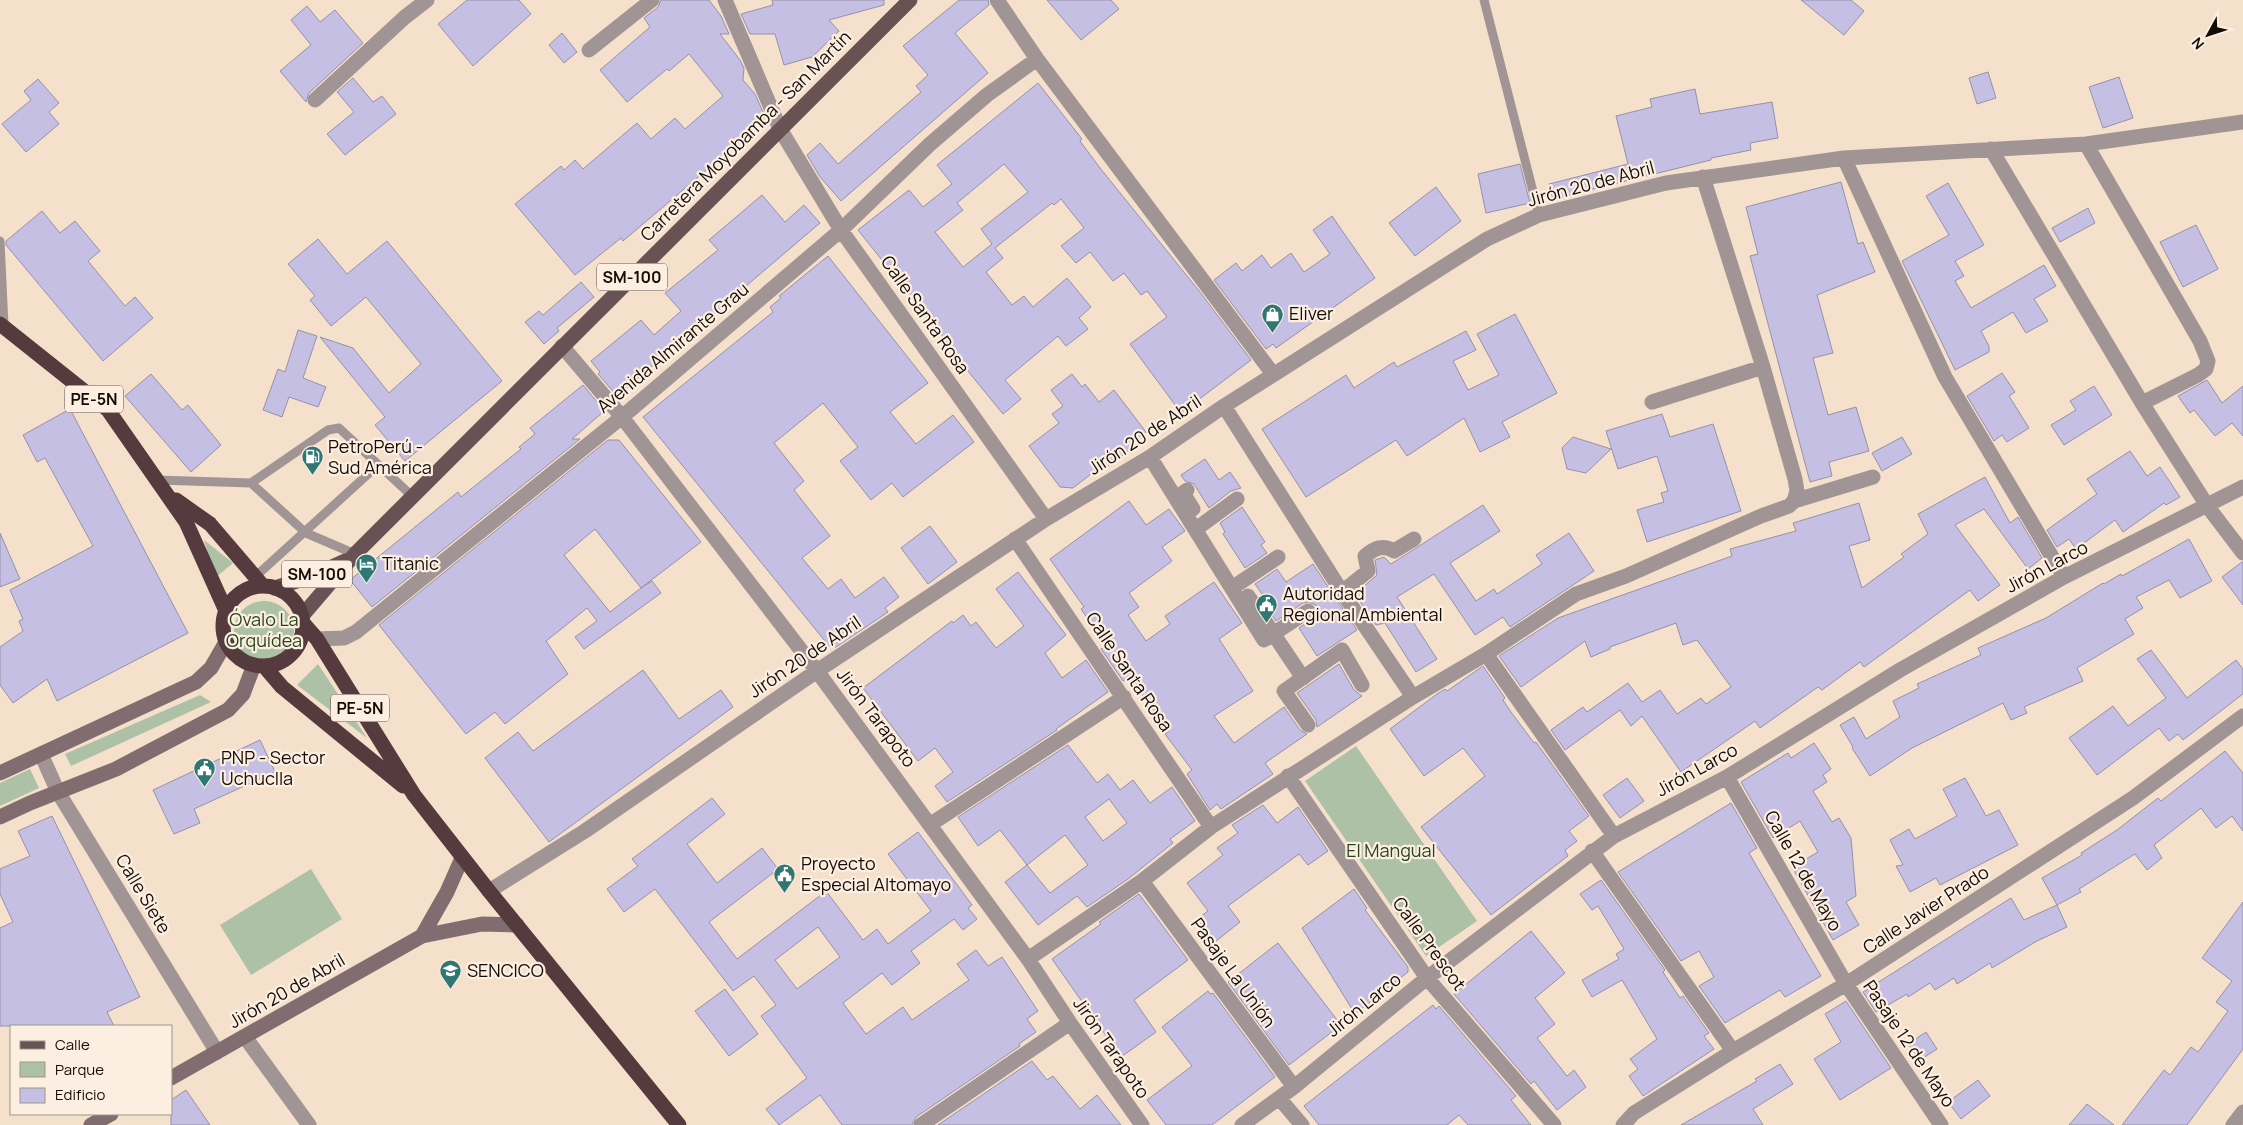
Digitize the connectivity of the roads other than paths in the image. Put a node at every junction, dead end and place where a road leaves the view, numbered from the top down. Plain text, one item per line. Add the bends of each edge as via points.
1 (427, 0) edge
2 (652, 0) edge
3 (725, 0) edge
4 (910, 0) edge
5 (997, 0) edge
6 (1484, 0) edge
7 (589, 50) dead end
8 (1037, 59) junction
9 (315, 100) dead end
10 (2243, 122) edge
11 (780, 129) junction
12 (2086, 144) junction
13 (1991, 149) junction
14 (1844, 158) junction
15 (1703, 177) junction
16 (1539, 215) junction
17 (842, 230) junction
18 (0, 241) edge
19 (2, 325) edge
20 (562, 346) junction
21 (1763, 367) junction
22 (1273, 374) junction
23 (1652, 402) dead end
24 (2142, 403) junction
25 (1224, 406) junction
26 (622, 417) junction
27 (1150, 457) junction
28 (378, 465) junction
29 (1873, 477) dead end
30 (158, 480) junction
31 (251, 483) junction
32 (2243, 487) edge
33 (1188, 490) dead end
34 (168, 494) junction
35 (413, 497) junction
36 (1237, 498) dead end
37 (1794, 501) junction
38 (2208, 506) junction
39 (1046, 519) junction
40 (1199, 526) junction
41 (306, 533) junction
42 (1414, 538) dead end
43 (1015, 539) junction
44 (2243, 553) edge
45 (355, 554) junction
46 (1278, 556) dead end
47 (2064, 577) junction
48 (264, 584) junction
49 (1236, 586) junction
50 (1342, 592) junction
51 (226, 611) junction
52 (1308, 611) dead end
53 (303, 620) junction
54 (1269, 637) junction
55 (317, 639) junction
56 (226, 642) junction
57 (1486, 654) junction
58 (259, 666) junction
59 (817, 671) junction
60 (1303, 678) junction
61 (1362, 685) dead end
62 (1124, 697) junction
63 (1413, 697) junction
64 (2243, 716) edge
65 (1308, 725) dead end
66 (41, 754) junction
67 (0, 773) edge
68 (1288, 776) junction
69 (1727, 776) junction
70 (58, 792) junction
71 (414, 795) junction
72 (0, 818) edge
73 (931, 824) junction
74 (1211, 827) junction
75 (1614, 836) junction
76 (1592, 851) junction
77 (462, 858) junction
78 (1142, 881) junction
79 (489, 891) junction
80 (517, 925) junction
81 (422, 936) junction
82 (1028, 959) junction
83 (1427, 978) junction
84 (1846, 984) junction
85 (1070, 1023) junction
86 (245, 1037) junction
87 (1733, 1050) junction
88 (217, 1052) junction
89 (172, 1077) edge
90 (1294, 1087) junction
91 (1279, 1098) junction
92 (2243, 1112) edge
93 (109, 1115) edge
94 (1936, 1123) edge
95 (91, 1125) edge
96 (309, 1125) edge
97 (679, 1125) edge
98 (921, 1125) edge
99 (1142, 1125) edge
100 (1242, 1125) edge
101 (1302, 1125) edge
102 (1554, 1125) edge
103 (1623, 1125) edge
104 (2233, 1125) edge

1 - 9 street
2 - 7 street
3 - 11 street, Calle Santa Rosa
4 - 11 main road, Carretera Moyobamba - San Martín / SM-100
5 - 8 street
6 - 16 lane
8 - 17 street, Avenida Almirante Grau via 987,95 936,139
8 - 22 street
10 - 12 street, Jirón 20 de Abril
11 - 17 street, Calle Santa Rosa
11 - 20 main road, Carretera Moyobamba - San Martín / SM-100
12 - 13 street, Jirón 20 de Abril
12 - 24 street via 2200,341 2208,361 2206,369 2198,375
13 - 14 street, Jirón 20 de Abril
13 - 24 street
14 - 15 street, Jirón 20 de Abril
14 - 47 street via 1945,377
15 - 16 street, Jirón 20 de Abril via 1666,183
15 - 21 street
16 - 22 street, Jirón 20 de Abril via 1487,239
17 - 26 street, Avenida Almirante Grau
17 - 39 street, Calle Santa Rosa
18 - 19 lane
19 - 30 highway, PE-5N via 108,410
20 - 26 street, Jirón Tarapoto
20 - 35 main road, Carretera Moyobamba - San Martín / SM-100
21 - 23 street
21 - 37 street via 1795,479 1797,491
22 - 25 street, Jirón 20 de Abril
24 - 38 street
25 - 27 street, Jirón 20 de Abril
25 - 50 street
26 - 55 street, Avenida Almirante Grau via 356,632 344,638
26 - 59 street, Jirón Tarapoto
27 - 39 street, Jirón 20 de Abril
27 - 40 street
28 - 31 lane via 339,428 328,430
28 - 35 lane
28 - 41 lane
29 - 37 street
30 - 31 lane
30 - 34 highway, PE-5N
31 - 41 lane
32 - 38 street, Jirón Larco
33 - 40 street via 1183,493
34 - 48 highway, PE-5N via 210,524
34 - 51 highway, PE-5N via 186,522
35 - 45 main road, Carretera Moyobamba - San Martín / SM-100
36 - 40 street
37 - 57 street via 1789,506 1633,573 1576,594
38 - 44 street
38 - 47 street, Jirón Larco
39 - 43 street, Jirón 20 de Abril
40 - 49 street
41 - 45 lane
41 - 48 lane
42 - 50 street via 1394,551 1383,546 1372,550 1365,556 1368,570
43 - 59 street, Jirón 20 de Abril
43 - 62 street, Calle Santa Rosa
45 - 48 main road, Carretera Moyobamba - San Martín / SM-100 via 339,565
45 - 53 main road, Carretera Moyobamba - San Martín / SM-100
46 - 49 street
47 - 69 street, Jirón Larco via 1900,670
48 - 51 highway via 234,598
48 - 53 highway, PE-5N via 296,602
49 - 54 street
50 - 63 street
51 - 56 highway, PE-5N via 223,626
52 - 54 street
53 - 55 highway, PE-5N
53 - 58 highway via 302,636 288,658 277,664
54 - 60 street
55 - 71 highway, PE-5N
56 - 58 highway, PE-5N via 242,661
56 - 66 main road via 211,668 196,682
57 - 63 street
57 - 75 street
58 - 70 main road via 243,694 228,710 116,769
58 - 71 highway, PE-5N
59 - 73 street, Jirón Tarapoto
59 - 79 street, Jirón 20 de Abril via 585,831
60 - 61 street via 1342,650
60 - 65 street via 1284,691
62 - 73 street
62 - 74 street, Calle Santa Rosa
63 - 68 street
64 - 84 street, Calle Javier Prado via 2133,798
66 - 67 main road
66 - 70 street, Calle Siete
68 - 74 street
68 - 83 street, Calle Prescot
69 - 75 street, Jirón Larco
69 - 84 street, Calle 12 de Mayo
70 - 72 main road
70 - 88 street, Calle Siete
71 - 77 highway, PE-5N
73 - 82 street, Jirón Tarapoto
74 - 78 street
75 - 76 street, Jirón Larco
76 - 83 street, Jirón Larco
76 - 87 street
77 - 79 highway, PE-5N
77 - 81 main road
78 - 82 street
78 - 90 street, Pasaje La Unión
79 - 80 highway, PE-5N
80 - 81 main road via 482,924
80 - 97 highway, PE-5N
81 - 86 main road, Jirón 20 de Abril
82 - 85 street, Jirón Tarapoto
83 - 90 street, Jirón Larco
83 - 102 street, Calle Prescot
84 - 87 street, Calle Javier Prado
84 - 94 street, Pasaje 12 de Mayo
85 - 98 street
85 - 99 street, Jirón Tarapoto
86 - 88 main road, Jirón 20 de Abril
86 - 96 street
87 - 103 street, Calle Javier Prado via 1634,1113
88 - 89 main road, Jirón 20 de Abril
90 - 91 street, Jirón Larco
91 - 100 street, Jirón Larco
91 - 101 street
92 - 104 street
93 - 95 main road

